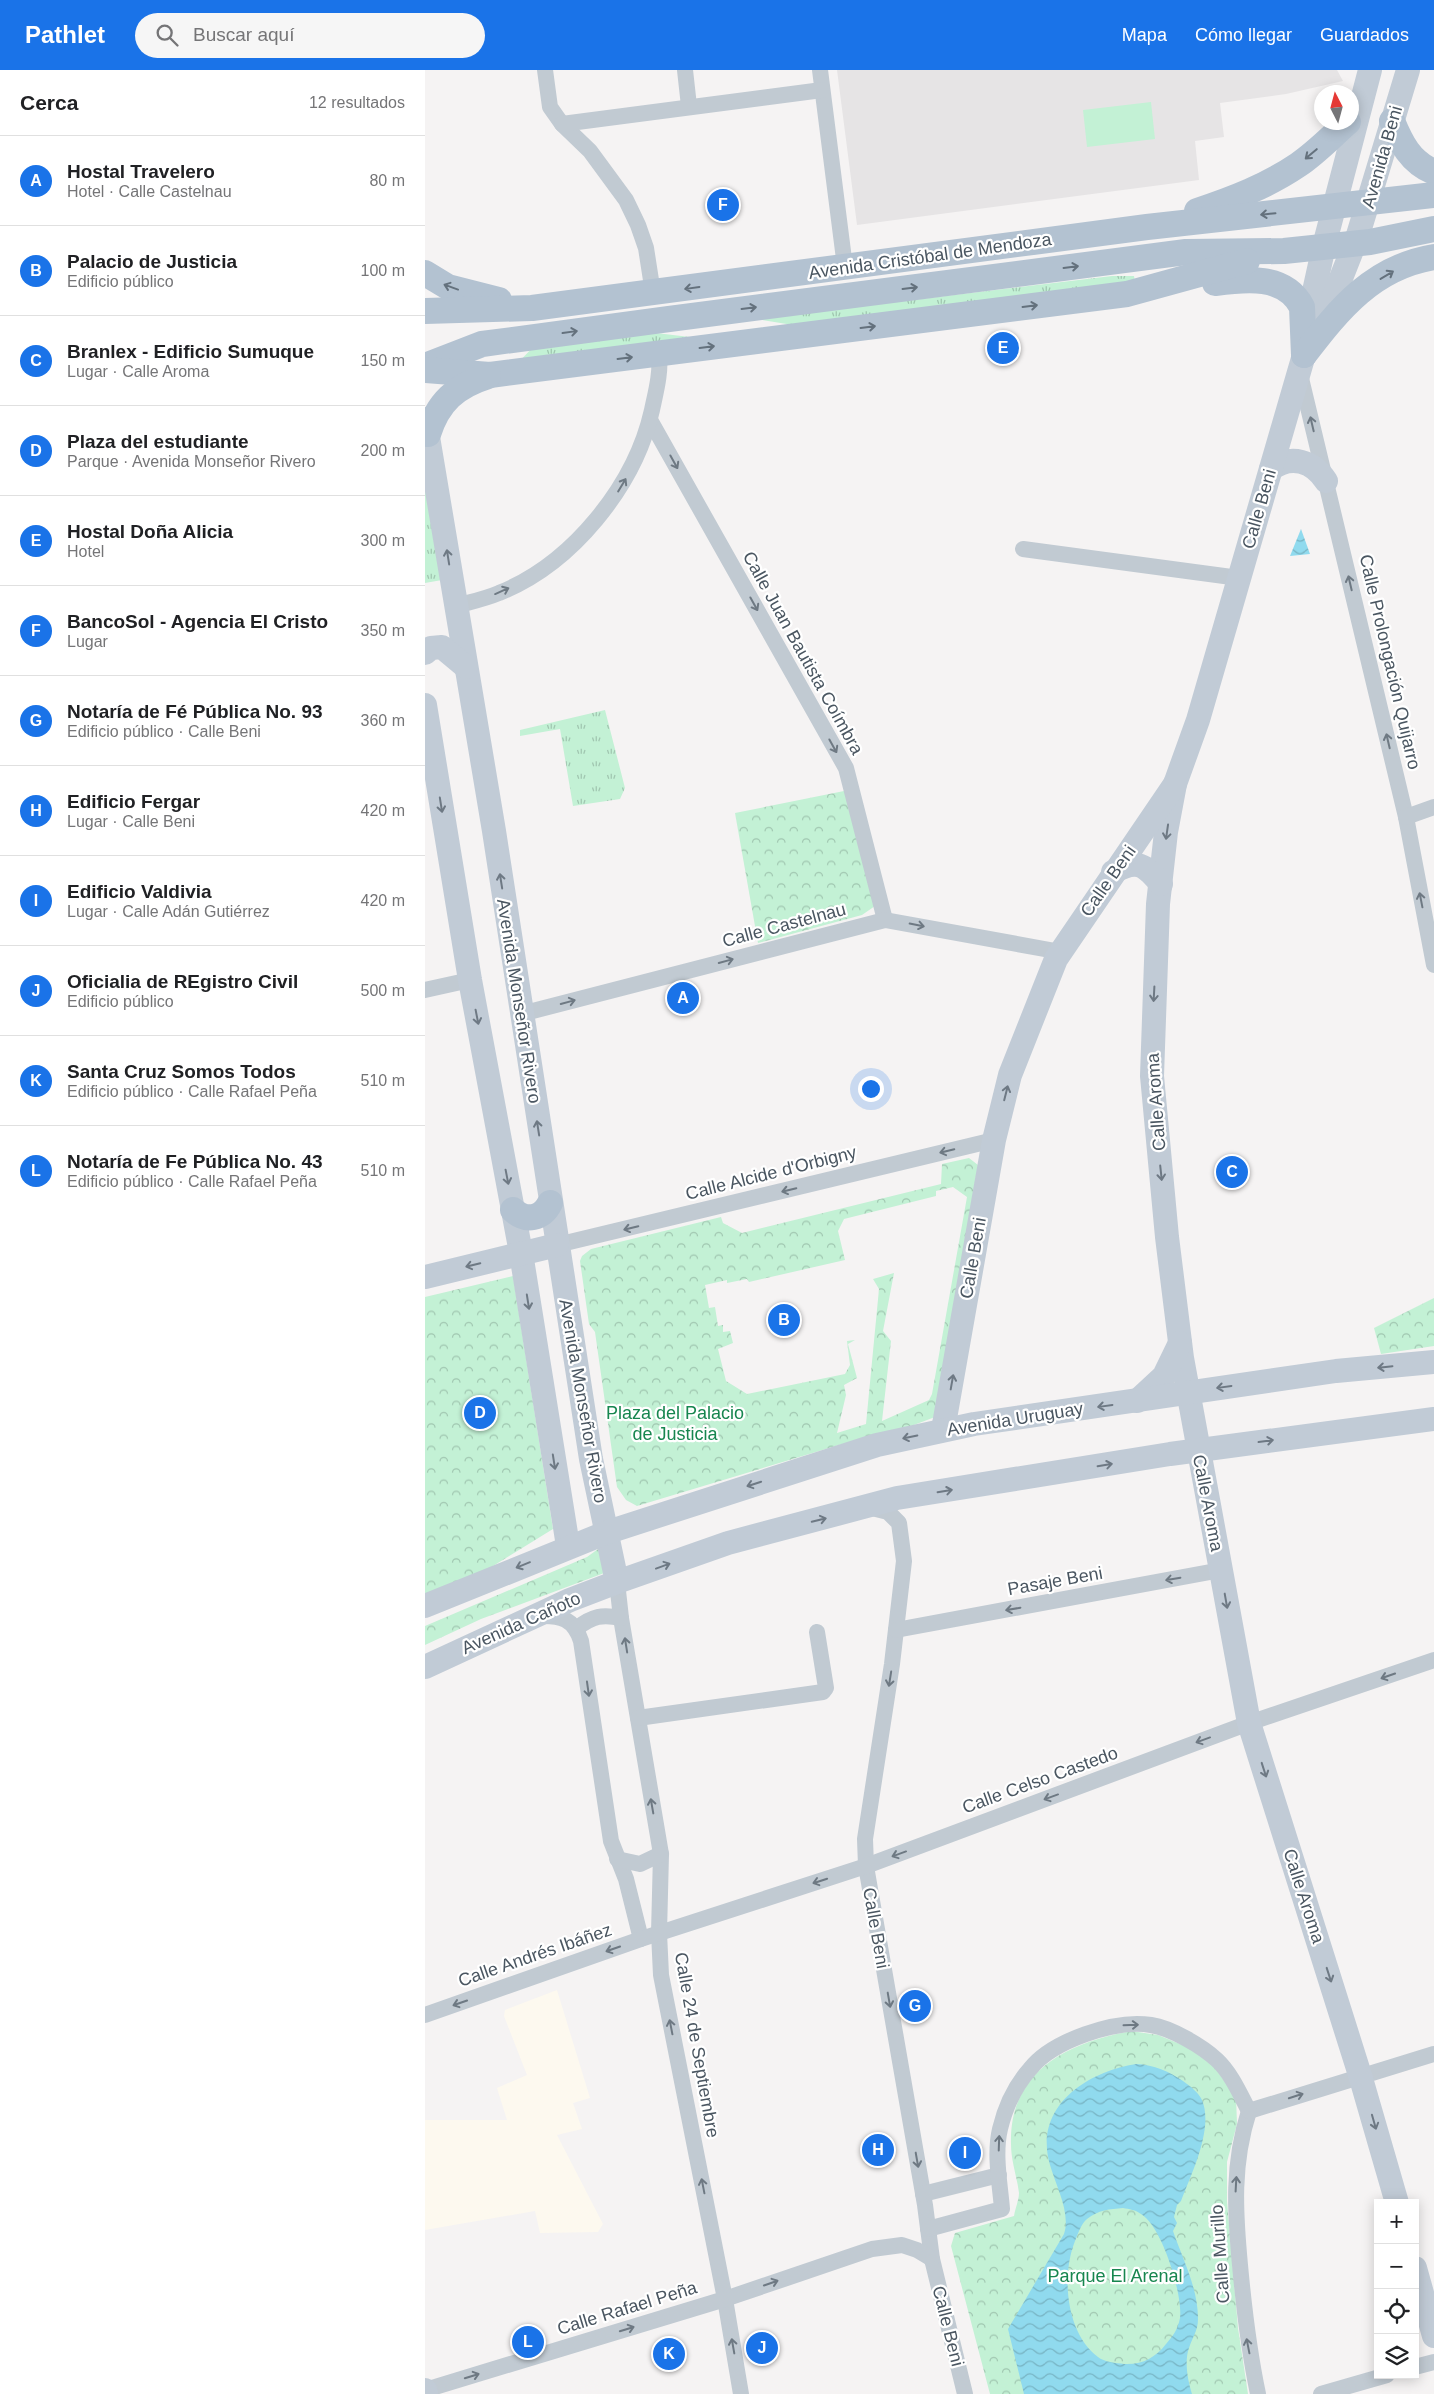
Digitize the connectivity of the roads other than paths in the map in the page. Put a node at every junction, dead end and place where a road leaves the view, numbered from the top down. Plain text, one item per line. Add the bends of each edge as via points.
1 (545, 70) edge
2 (685, 70) edge
3 (820, 70) edge
4 (1370, 70) edge
5 (1407, 70) edge
6 (822, 90) junction
7 (1359, 100) edge
8 (689, 106) junction
9 (1392, 120) junction
10 (562, 124) junction
11 (1339, 130) edge
12 (1351, 130) edge
13 (1434, 172) edge
14 (1434, 195) edge
15 (1369, 202) junction
16 (1147, 227) junction
17 (1434, 228) edge
18 (1345, 239) junction
19 (1434, 249) edge
20 (1284, 250) junction
21 (1434, 257) edge
22 (845, 267) junction
23 (425, 273) edge
24 (653, 293) junction
25 (1127, 294) junction
26 (532, 308) junction
27 (425, 312) edge
28 (669, 319) junction
29 (779, 338) junction
30 (522, 339) junction
31 (659, 354) junction
32 (1304, 356) junction
33 (425, 366) edge
34 (425, 370) edge
35 (490, 376) junction
36 (650, 420) junction
37 (426, 426) edge
38 (1271, 469) junction
39 (1326, 481) junction
40 (1023, 549) dead end
41 (1239, 578) junction
42 (455, 606) junction
43 (425, 653) edge
44 (465, 667) junction
45 (425, 705) edge
46 (431, 775) edge
47 (1175, 784) junction
48 (1434, 808) edge
49 (1406, 816) junction
50 (1113, 872) junction
51 (1161, 884) junction
52 (885, 920) junction
53 (1061, 952) junction
54 (1434, 964) edge
55 (470, 980) junction
56 (425, 990) edge
57 (521, 1014) junction
58 (994, 1140) junction
59 (550, 1203) junction
60 (513, 1210) junction
61 (557, 1245) junction
62 (521, 1254) junction
63 (425, 1276) edge
64 (1180, 1343) junction
65 (1434, 1362) edge
66 (1188, 1393) junction
67 (1137, 1401) junction
68 (1434, 1419) edge
69 (943, 1430) junction
70 (1199, 1450) junction
71 (1155, 1456) junction
72 (1206, 1491) junction
73 (868, 1507) junction
74 (607, 1532) junction
75 (568, 1546) junction
76 (1221, 1570) junction
77 (617, 1582) junction
78 (425, 1606) edge
79 (534, 1616) junction
80 (621, 1618) junction
81 (577, 1628) junction
82 (896, 1630) junction
83 (817, 1632) dead end
84 (1434, 1660) edge
85 (425, 1667) edge
86 (638, 1718) junction
87 (1249, 1723) junction
88 (661, 1854) junction
89 (617, 1859) junction
90 (866, 1866) junction
91 (659, 1933) junction
92 (641, 1939) junction
93 (425, 2015) edge
94 (1434, 2054) edge
95 (1361, 2075) junction
96 (1249, 2111) junction
97 (999, 2175) junction
98 (923, 2194) junction
99 (1396, 2199) edge
100 (928, 2230) junction
101 (932, 2259) junction
102 (1419, 2282) edge
103 (725, 2299) junction
104 (1434, 2336) edge
105 (1434, 2362) edge
106 (1419, 2366) edge
107 (1374, 2379) edge
108 (425, 2391) edge
109 (741, 2394) edge
110 (965, 2394) edge
111 (1257, 2394) edge
112 (1321, 2394) edge

1 - 10 street via 550,107
2 - 8 street
3 - 6 street
4 - 7 main road, Avenida Beni
5 - 9 main road, Avenida Beni
6 - 8 street
6 - 22 street
8 - 10 street
9 - 13 main road via 1406,151
9 - 15 main road, Avenida Beni
10 - 24 street via 590,152 626,200 646,248
11 -> 16 main road via 1299,164 1269,182 1232,200
12 - 18 main road, Avenida Beni
14 - 15 main road, Avenida Cristóbal de Mendoza
15 - 18 main road, Avenida Cristóbal de Mendoza
18 -> 16 main road, Avenida Cristóbal de Mendoza via 1304,211
16 - 22 main road, Avenida Cristóbal de Mendoza
17 - 18 main road, Avenida Cristóbal de Mendoza
18 - 19 main road, Avenida Cristóbal de Mendoza
18 - 20 main road, Avenida Cristóbal de Mendoza
18 - 32 main road, Calle Beni via 1311,305
20 - 25 main road, Avenida Cristóbal de Mendoza
28 -> 20 main road, Avenida Cristóbal de Mendoza via 1186,252
32 -> 21 main road via 1335,315 1360,291 1415,260
22 -> 24 main road, Avenida Cristóbal de Mendoza
26 -> 23 main road via 448,287
24 - 26 main road, Avenida Cristóbal de Mendoza
29 -> 25 main road, Avenida Cristóbal de Mendoza
25 - 32 main road via 1249,279 1275,284 1287,291 1301,307
26 - 27 main road, Avenida Cristóbal de Mendoza
28 - 29 main road
30 -> 28 main road, Avenida Cristóbal de Mendoza
31 -> 29 main road, Avenida Cristóbal de Mendoza
30 - 33 main road, Avenida Cristóbal de Mendoza via 482,344
30 - 35 main road
35 -> 31 main road, Avenida Cristóbal de Mendoza
31 - 36 street via 660,366
32 - 38 main road, Calle Beni
39 -> 32 street, Calle Prolongación Quijarro
34 - 35 main road, Avenida Cristóbal de Mendoza
35 - 37 main road via 469,382 449,395
42 -> 36 street via 523,582 570,546 597,520 616,493 631,468
36 -> 52 street, Calle Juan Bautista Coímbra via 846,768
42 -> 37 main road, Avenida Monseñor Rivero
38 - 39 main road via 1285,461 1301,461 1317,469
38 - 41 main road, Calle Beni
49 -> 39 street, Calle Prolongación Quijarro
40 - 41 street
41 - 47 main road, Calle Beni via 1198,720
42 - 44 main road, Avenida Monseñor Rivero
43 - 44 main road via 431,648 442,647
57 -> 44 main road, Avenida Monseñor Rivero
45 - 46 main road, Avenida Monseñor Rivero
46 -> 55 main road, Avenida Monseñor Rivero
47 - 50 main road, Calle Beni
47 -> 51 main road, Calle Aroma
48 - 49 street
54 -> 49 street, Calle Prolongación Quijarro
50 - 51 main road via 1139,865 1150,871
50 - 53 main road, Calle Beni
51 -> 64 main road, Calle Aroma via 1152,1076
52 -> 53 street, Calle Castelnau
57 -> 52 street, Calle Castelnau
58 -> 53 main road, Calle Beni via 1011,1075
55 - 56 street
55 -> 60 main road, Avenida Monseñor Rivero
59 -> 57 main road, Avenida Monseñor Rivero
58 -> 61 street, Calle Alcide d'Orbigny
69 -> 58 main road, Calle Beni
59 - 60 main road via 542,1214 530,1218
59 - 61 main road, Avenida Monseñor Rivero
60 - 62 main road, Avenida Monseñor Rivero
61 - 62 main road
61 - 74 main road, Avenida Monseñor Rivero via 591,1459
62 -> 63 main road
62 -> 75 main road, Avenida Monseñor Rivero
64 - 66 main road, Calle Aroma
64 - 67 main road via 1164,1376
65 -> 66 main road, Avenida Uruguay via 1336,1371
66 - 67 main road, Avenida Uruguay
66 - 70 main road, Calle Aroma
67 -> 69 main road, Avenida Uruguay
70 -> 68 main road
69 -> 74 main road, Avenida Uruguay via 877,1445
70 - 71 main road
70 - 72 main road, Calle Aroma
71 - 72 main road via 1183,1464 1199,1476
73 -> 71 main road via 897,1498
72 - 76 main road, Calle Aroma
77 -> 73 main road via 728,1543
73 - 82 street, Calle Beni via 888,1512 901,1529 904,1561
74 - 75 main road
74 - 77 main road, Avenida Monseñor Rivero
75 -> 78 main road
76 -> 82 street, Pasaje Beni
76 -> 87 main road, Calle Aroma
77 - 79 main road, Avenida Cañoto
77 - 80 street, Calle 24 de Septiembre
79 - 81 street via 552,1615 568,1620
79 - 85 main road, Avenida Cañoto
80 - 81 street via 594,1616
86 -> 80 street, Calle 24 de Septiembre
81 -> 89 street via 611,1841
82 -> 90 street, Calle Beni via 865,1839
83 - 86 street via 826,1688 823,1692
84 -> 87 street, Calle Celso Castedo
88 -> 86 street, Calle 24 de Septiembre
87 -> 90 street, Calle Celso Castedo
87 -> 95 main road, Calle Aroma
88 - 89 street via 640,1864
88 - 91 street, Calle 24 de Septiembre
89 - 92 street via 626,1879
90 -> 91 street, Calle Celso Castedo
90 -> 98 street, Calle Beni
91 - 92 street, Calle Andrés Ibáñez
103 -> 91 street, Calle 24 de Septiembre via 661,1975
92 -> 93 street, Calle Andrés Ibáñez
94 - 95 street
96 -> 95 street
95 -> 99 main road, Calle Aroma
97 -> 96 street via 999,2131 1007,2108 1030,2068 1044,2055 1066,2043 1113,2026 1150,2024 1174,2032 1217,2060 1236,2085
111 -> 96 street, Calle Murillo via 1246,2333 1235,2204 1241,2137
97 - 98 street
97 - 100 street via 1002,2209
98 - 100 street, Calle Beni
100 - 101 street, Calle Beni
103 -> 101 street, Calle Rafael Peña via 872,2249 902,2245
101 - 110 street, Calle Beni
102 - 104 main road
108 -> 103 street, Calle Rafael Peña
109 -> 103 street, Calle 24 de Septiembre
105 - 106 street
107 - 112 street

